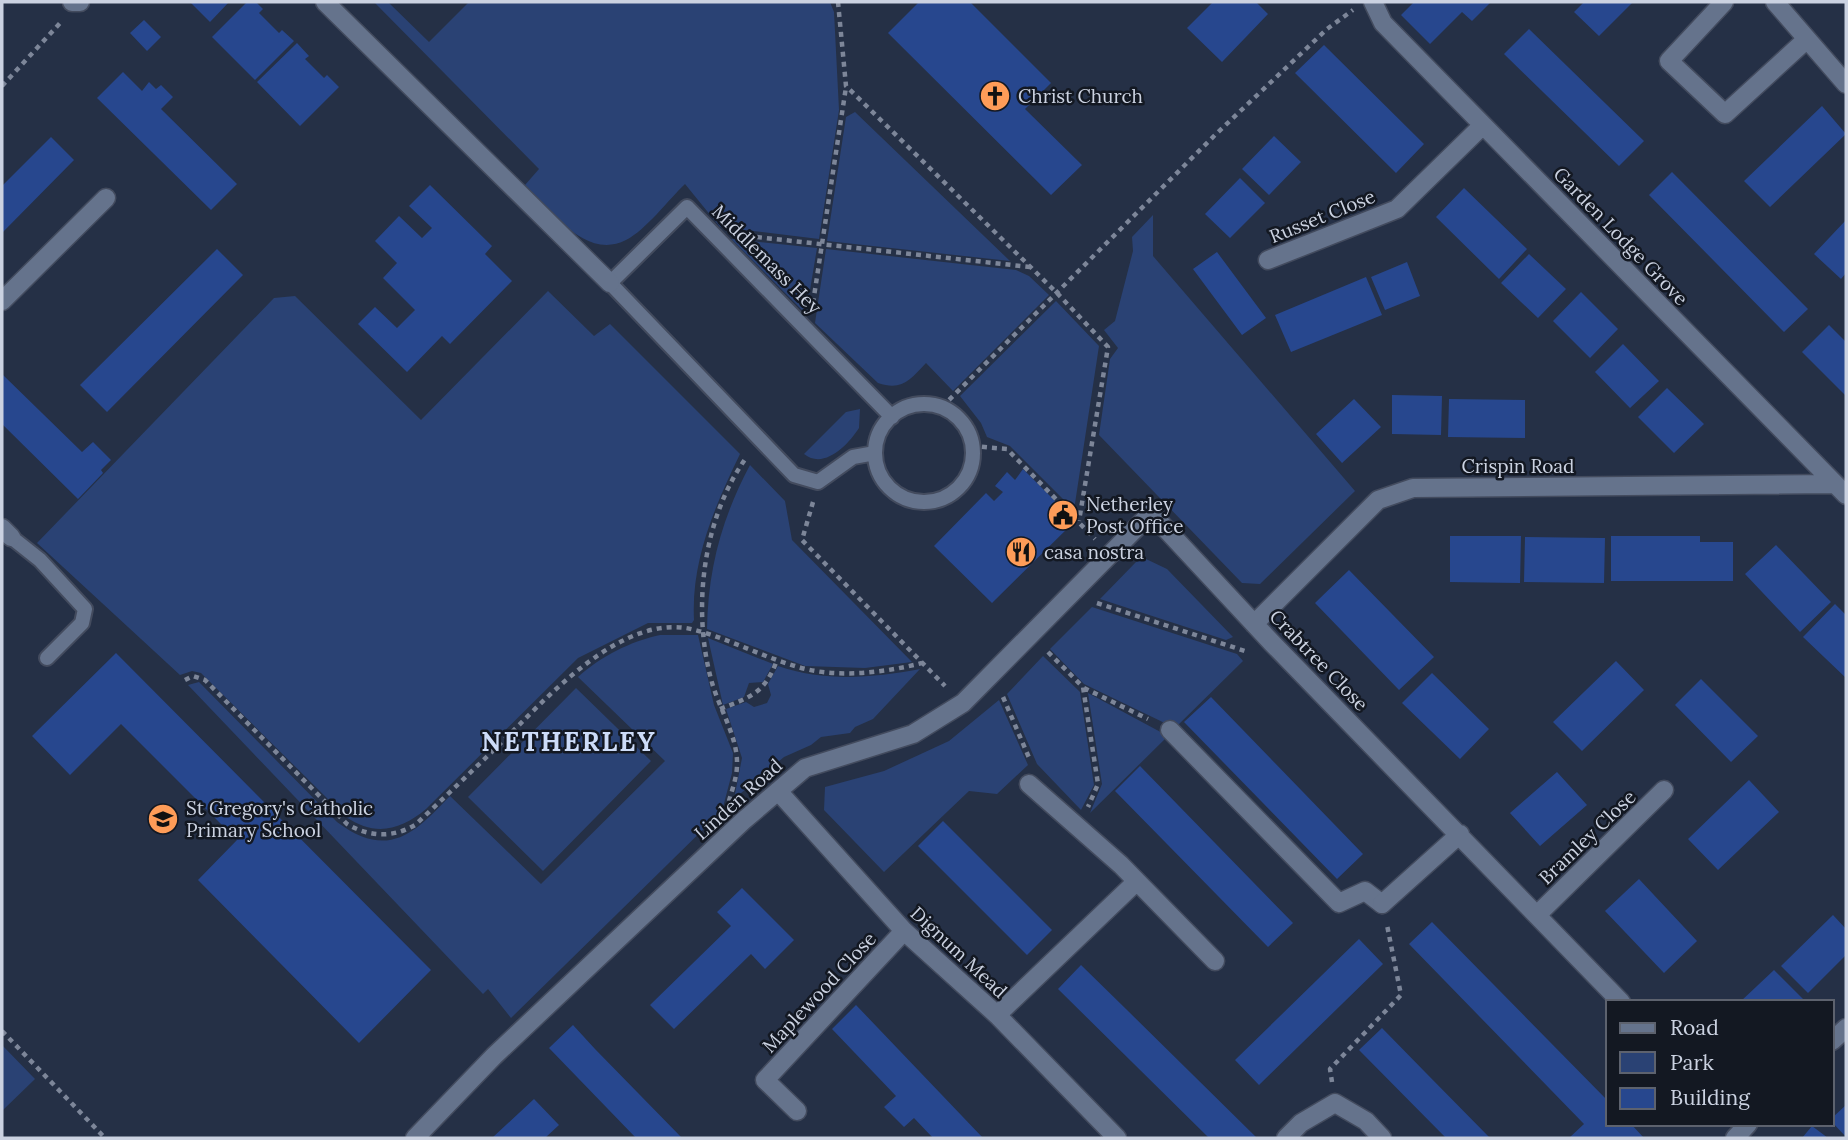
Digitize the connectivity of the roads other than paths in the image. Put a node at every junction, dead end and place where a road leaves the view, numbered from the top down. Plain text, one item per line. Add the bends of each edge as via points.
1 (72, 2) edge
2 (80, 2) edge
3 (325, 2) edge
4 (1373, 2) edge
5 (1724, 2) edge
6 (1775, 2) edge
7 (1807, 38) junction
8 (1846, 84) edge
9 (1483, 125) junction
10 (106, 198) dead end
11 (1268, 260) dead end
12 (610, 283) junction
13 (2, 301) edge
14 (892, 417) junction
15 (876, 453) junction
16 (1841, 489) edge
17 (1151, 513) joint
18 (6, 532) edge
19 (1254, 624) junction
20 (47, 658) dead end
21 (1170, 730) road end
22 (1029, 784) road end
23 (1664, 790) dead end
24 (778, 791) junction
25 (1461, 834) junction
26 (1136, 882) junction
27 (1538, 914) junction
28 (904, 932) junction
29 (1215, 961) dead end
30 (1619, 1000) edge
31 (997, 1015) junction
32 (797, 1111) dead end
33 (415, 1138) edge
34 (1117, 1138) edge
35 (1286, 1138) edge
36 (1382, 1138) edge

1 - 2 street
3 - 12 street
4 - 9 street, Garden Lodge Grove via 1383,23
5 - 7 street via 1669,61 1725,114
6 - 7 street
7 - 8 street
9 - 11 street, Russet Close via 1397,209
9 - 16 street, Garden Lodge Grove
10 - 13 street
12 - 14 lane, Middlemass Hey via 687,207
12 - 15 lane via 794,475 818,482 853,457
14 - 15 lane via 879,433
14 - 15 lane via 911,405 927,404 955,415 972,446 969,471 949,495 919,501 891,489 881,477
16 - 19 street, Crispin Road via 1413,488 1378,500
17 - 19 street, Crabtree Close
17 - 24 street, Linden Road via 963,703 913,734 805,768
18 - 20 lane via 40,560 85,609 82,623
19 - 25 street, Crabtree Close
21 - 25 street via 1339,903 1365,891 1382,904
22 - 26 street
23 - 27 street, Bramley Close
24 - 28 street, Dignum Mead
24 - 33 street, Linden Road via 494,1056
25 - 27 street, Crabtree Close
26 - 29 street
26 - 31 street
27 - 30 street, Crabtree Close
28 - 31 street, Dignum Mead
28 - 32 street, Maplewood Close via 765,1080
31 - 34 street, Dignum Mead
35 - 36 street via 1335,1103 1366,1121

